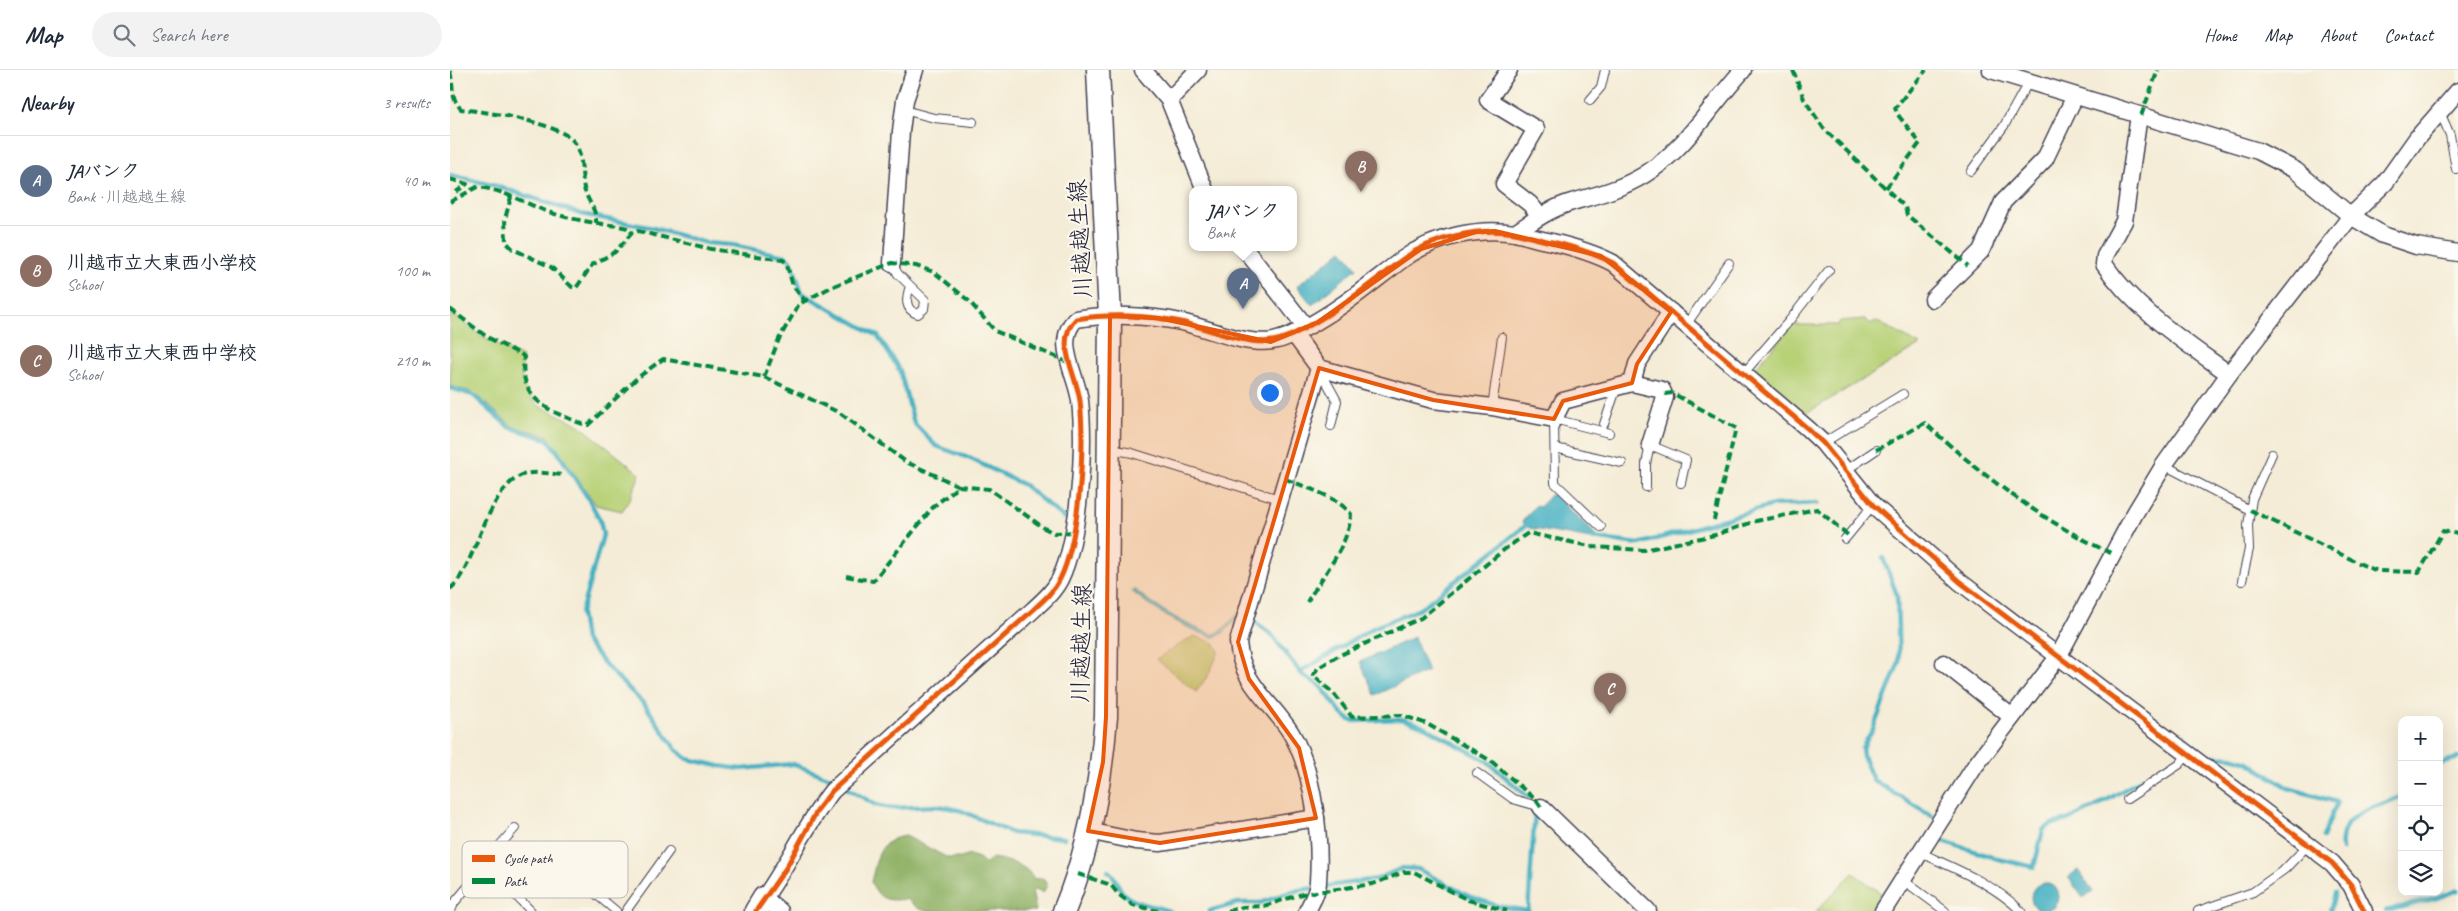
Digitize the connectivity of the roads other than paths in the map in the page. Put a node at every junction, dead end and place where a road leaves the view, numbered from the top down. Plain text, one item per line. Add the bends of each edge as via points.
1 (915, 70) edge
2 (1098, 70) edge
3 (1144, 70) edge
4 (1198, 70) edge
5 (1509, 70) edge
6 (1605, 70) edge
7 (1744, 70) edge
8 (1991, 70) edge
9 (2029, 81) junction
10 (2458, 91) edge
11 (2075, 96) junction
12 (1169, 100) junction
13 (1590, 100) dead end
14 (904, 110) junction
15 (2440, 111) junction
16 (2139, 115) junction
17 (973, 122) dead end
18 (2456, 169) dead end
19 (1971, 171) dead end
20 (1203, 186) edge
21 (1540, 216) junction
22 (2351, 216) junction
23 (1515, 233) junction
24 (1246, 251) edge
25 (2458, 253) edge
26 (892, 263) joint
27 (1729, 263) dead end
28 (1829, 270) dead end
29 (910, 286) dead end
30 (1933, 299) dead end
31 (1671, 312) junction
32 (1110, 316) junction
33 (1686, 325) junction
34 (1300, 331) junction
35 (1502, 337) dead end
36 (1319, 368) junction
37 (1743, 374) junction
38 (2229, 374) junction
39 (1624, 385) junction
40 (1903, 394) dead end
41 (1492, 407) junction
42 (1554, 419) junction
43 (1604, 424) dead end
44 (1331, 426) dead end
45 (1609, 433) dead end
46 (1823, 443) junction
47 (1650, 445) junction
48 (1554, 448) junction
49 (1110, 449) junction
50 (1876, 450) dead end
51 (2272, 454) dead end
52 (1622, 463) dead end
53 (2164, 465) junction
54 (1845, 471) junction
55 (1681, 483) dead end
56 (1646, 487) dead end
57 (1279, 499) junction
58 (1873, 505) junction
59 (2250, 510) junction
60 (1601, 527) dead end
61 (1845, 539) dead end
62 (2242, 581) dead end
63 (2058, 657) junction
64 (1944, 663) dead end
65 (2012, 716) junction
66 (2187, 756) junction
67 (1477, 774) dead end
68 (2127, 799) dead end
69 (1541, 807) joint
70 (1316, 818) junction
71 (515, 828) dead end
72 (1088, 831) junction
73 (504, 841) edge
74 (2308, 845) junction
75 (669, 851) dead end
76 (1921, 852) junction
77 (1903, 880) junction
78 (462, 894) edge
79 (518, 898) edge
80 (600, 898) edge
81 (767, 906) edge
82 (451, 911) edge
83 (531, 911) edge
84 (616, 911) edge
85 (626, 911) edge
86 (1064, 911) edge
87 (1307, 911) edge
88 (1648, 911) edge
89 (1883, 911) edge
90 (1945, 911) edge
91 (2021, 911) edge
92 (2198, 911) edge
93 (2364, 911) edge

1 - 14 street
2 - 32 main road, 川越越生線
3 - 12 street
4 - 12 street
5 - 21 street via 1488,100 1536,129 1504,184
6 - 13 lane via 1601,87
7 - 21 street via 1694,130 1644,175 1614,190 1571,202
8 - 9 street
9 - 11 street
9 - 19 lane via 2004,126
10 - 15 street
11 - 16 street
11 - 30 street via 2045,158 2003,202 1981,251
12 - 20 street
14 - 17 lane via 934,118
14 - 26 street
15 - 18 lane via 2450,135
15 - 22 street via 2385,183
16 - 22 street via 2258,151 2295,170
16 - 38 street via 2124,221 2104,264 2118,285
21 - 23 street
22 - 25 street via 2383,235 2416,246
22 - 38 street
23 - 31 street via 1601,256
23 - 34 street via 1476,232 1421,248 1350,301
24 - 34 street
26 - 29 lane
27 - 33 lane
28 - 37 lane
31 - 33 street
31 - 39 street
32 - 34 street via 1166,320 1258,341 1271,342
32 - 49 main road, 川越越生線
32 - 81 street via 1076,319 1065,336 1080,400 1078,504 1074,532 1053,591 832,791 818,809
33 - 37 street
34 - 36 street
35 - 41 lane
36 - 41 street via 1433,400
36 - 44 lane via 1336,401
36 - 57 street
37 - 46 street
38 - 53 street
39 - 42 street via 1563,401
39 - 43 lane
39 - 47 street via 1662,390 1665,394
40 - 46 lane
41 - 42 street
42 - 45 lane
42 - 48 lane
46 - 54 street
47 - 55 lane via 1686,460
47 - 56 lane
48 - 52 lane
48 - 60 lane via 1555,483
49 - 57 lane
49 - 72 main road, 川越越生線 via 1106,717 1103,762
50 - 54 lane
51 - 59 lane
53 - 59 lane
53 - 63 street
54 - 58 street
57 - 70 street via 1271,536 1238,642 1243,667 1299,748
58 - 61 lane
58 - 63 street via 1960,582
59 - 62 lane via 2249,549
63 - 65 street
63 - 66 street
64 - 65 street
65 - 76 street via 1975,766
66 - 68 lane
66 - 74 street
67 - 69 lane via 1513,799
69 - 88 street
70 - 72 street via 1160,843
70 - 87 street via 1317,888
71 - 73 lane
72 - 86 main road, 川越越生線 via 1078,874
74 - 92 lane via 2285,869 2260,888
74 - 93 street via 2344,874
75 - 85 lane
76 - 77 street
76 - 91 lane via 1989,887
77 - 89 street
77 - 90 lane
78 - 82 lane
79 - 83 lane
80 - 84 lane

